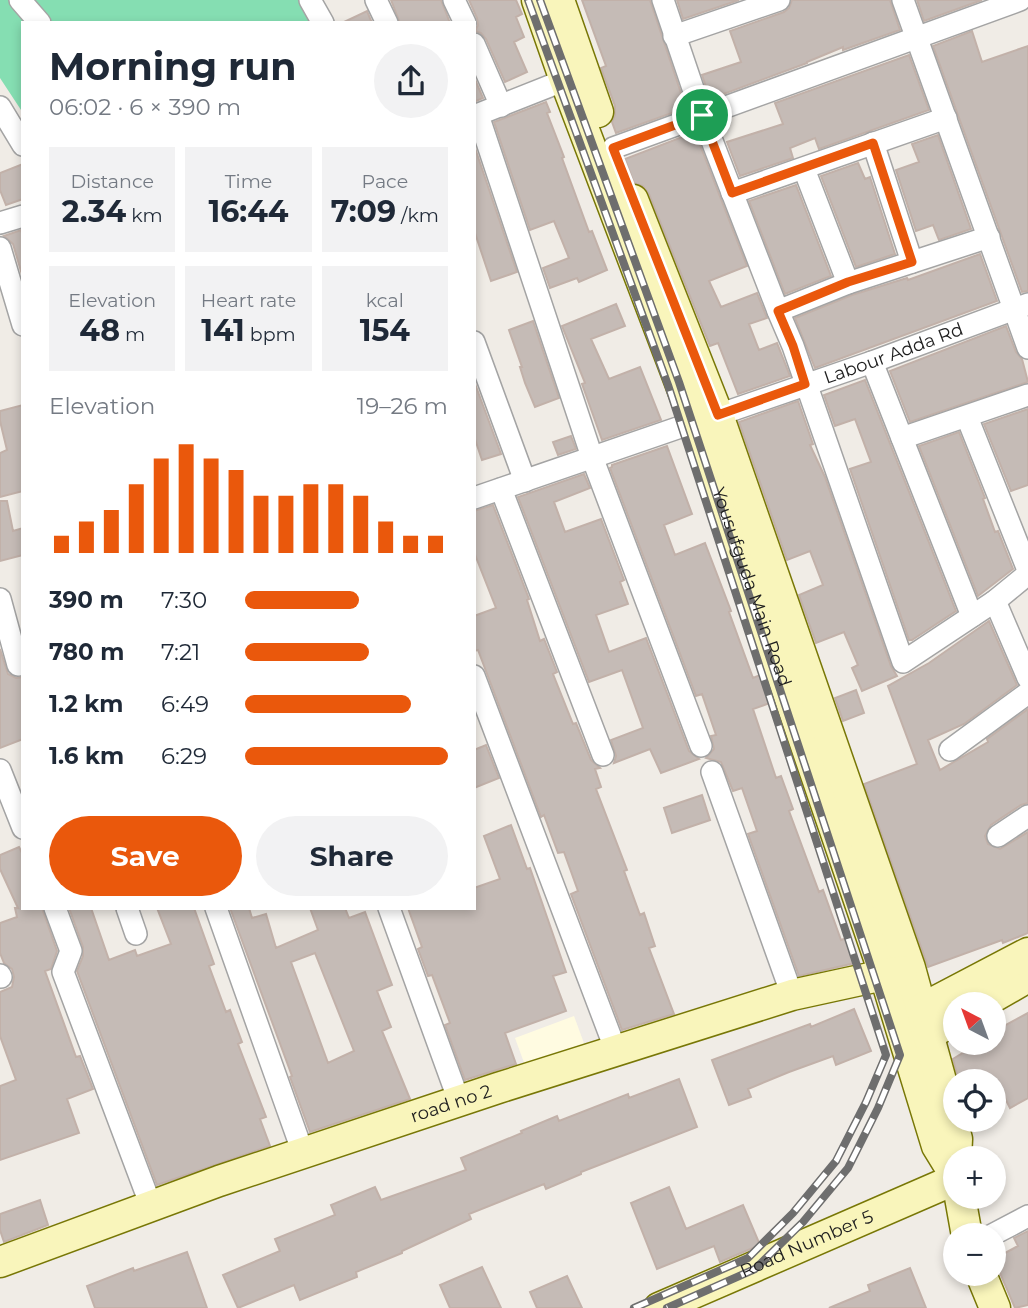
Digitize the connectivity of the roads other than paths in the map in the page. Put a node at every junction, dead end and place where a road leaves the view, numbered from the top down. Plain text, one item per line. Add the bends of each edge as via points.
1 (20, 0) edge
2 (310, 0) edge
3 (376, 0) edge
4 (454, 0) edge
5 (537, 0) edge
6 (559, 0) edge
7 (663, 0) edge
8 (779, 0) edge
9 (903, 0) edge
10 (1020, 0) edge
11 (1025, 0) edge
12 (1028, 8) edge
13 (38, 21) edge
14 (322, 21) edge
15 (386, 21) edge
16 (464, 21) edge
17 (674, 36) junction
18 (916, 38) junction
19 (476, 49) edge
20 (565, 80) junction
21 (501, 106) junction
22 (0, 107) edge
23 (476, 115) edge
24 (702, 115) junction
25 (946, 118) junction
26 (21, 142) edge
27 (873, 143) junction
28 (613, 148) junction
29 (804, 169) junction
30 (732, 193) junction
31 (21, 217) edge
32 (0, 223) edge
33 (989, 237) junction
34 (0, 248) edge
35 (912, 262) junction
36 (848, 282) junction
37 (1021, 306) edge
38 (778, 311) junction
39 (21, 318) edge
40 (476, 347) edge
41 (1028, 348) edge
42 (872, 362) junction
43 (805, 384) junction
44 (1028, 395) edge
45 (967, 417) junction
46 (706, 418) junction
47 (902, 438) junction
48 (592, 457) junction
49 (525, 481) junction
50 (501, 489) junction
51 (476, 497) edge
52 (1028, 572) edge
53 (0, 599) edge
54 (995, 601) junction
55 (972, 616) junction
56 (13, 666) edge
57 (1028, 678) edge
58 (476, 681) edge
59 (1028, 693) edge
60 (701, 746) dead end
61 (950, 750) dead end
62 (603, 755) dead end
63 (0, 770) edge
64 (712, 772) dead end
65 (1028, 816) edge
66 (21, 823) edge
67 (998, 836) dead end
68 (55, 910) edge
69 (128, 910) edge
70 (217, 910) edge
71 (390, 910) edge
72 (136, 934) dead end
73 (1028, 953) edge
74 (897, 972) junction
75 (1028, 977) edge
76 (1002, 992) edge
77 (792, 995) junction
78 (943, 1020) edge
79 (925, 1022) junction
80 (617, 1051) junction
81 (459, 1101) junction
82 (957, 1146) edge
83 (303, 1153) junction
84 (943, 1156) edge
85 (943, 1184) edge
86 (151, 1206) junction
87 (1028, 1216) edge
88 (1006, 1228) edge
89 (0, 1262) edge
90 (986, 1286) edge
91 (659, 1308) edge
92 (995, 1308) edge

1 - 13 street
2 - 14 street
3 - 15 street
4 - 16 street
5 - 20 main road, Yousufguda Main Road
6 - 28 main road, Yousufguda Main Road
7 - 17 street
8 - 17 street
9 - 18 street
10 - 18 street
11 - 12 street
17 - 24 street
18 - 24 street
18 - 25 street
19 - 21 street
20 - 21 street
20 - 46 main road, Yousufguda Main Road
21 - 23 street
22 - 26 street
23 - 48 street
24 - 28 street
24 - 30 street
25 - 27 street
25 - 33 street
27 - 29 street
27 - 35 street
28 - 46 main road, Yousufguda Main Road
29 - 30 street
29 - 36 street
30 - 38 street
31 - 32 street
33 - 35 street
33 - 37 street
34 - 39 street
35 - 36 street
36 - 38 street
37 - 41 street
37 - 42 street, Labour Adda Rd
38 - 43 street
40 - 49 street
42 - 43 street, Labour Adda Rd
42 - 47 street
43 - 46 street, Labour Adda Rd
43 - 55 street via 903,663
44 - 45 street
45 - 47 street
45 - 52 street
46 - 48 street, Labour Adda Rd
46 - 74 main road, Yousufguda Main Road
47 - 55 street
48 - 49 street, Labour Adda Rd
48 - 60 street
49 - 50 street, Labour Adda Rd
50 - 51 street, Labour Adda Rd
50 - 62 street
52 - 54 street
53 - 56 street
54 - 55 street
54 - 57 street
58 - 80 street
59 - 61 street
63 - 66 street
64 - 77 street
65 - 67 street
68 - 86 street via 71,951 63,972
69 - 72 street
70 - 83 street
71 - 81 street
73 - 79 main road
74 - 77 main road, road no 2
74 - 79 main road
74 - 84 main road, Yousufguda Main Road
75 - 76 main road
77 - 80 main road, road no 2
78 - 79 main road
79 - 82 main road
80 - 81 main road, road no 2
81 - 83 main road, road no 2
83 - 86 main road, road no 2
85 - 91 main road, Road Number 5
86 - 89 main road, road no 2
87 - 88 street
90 - 92 main road

